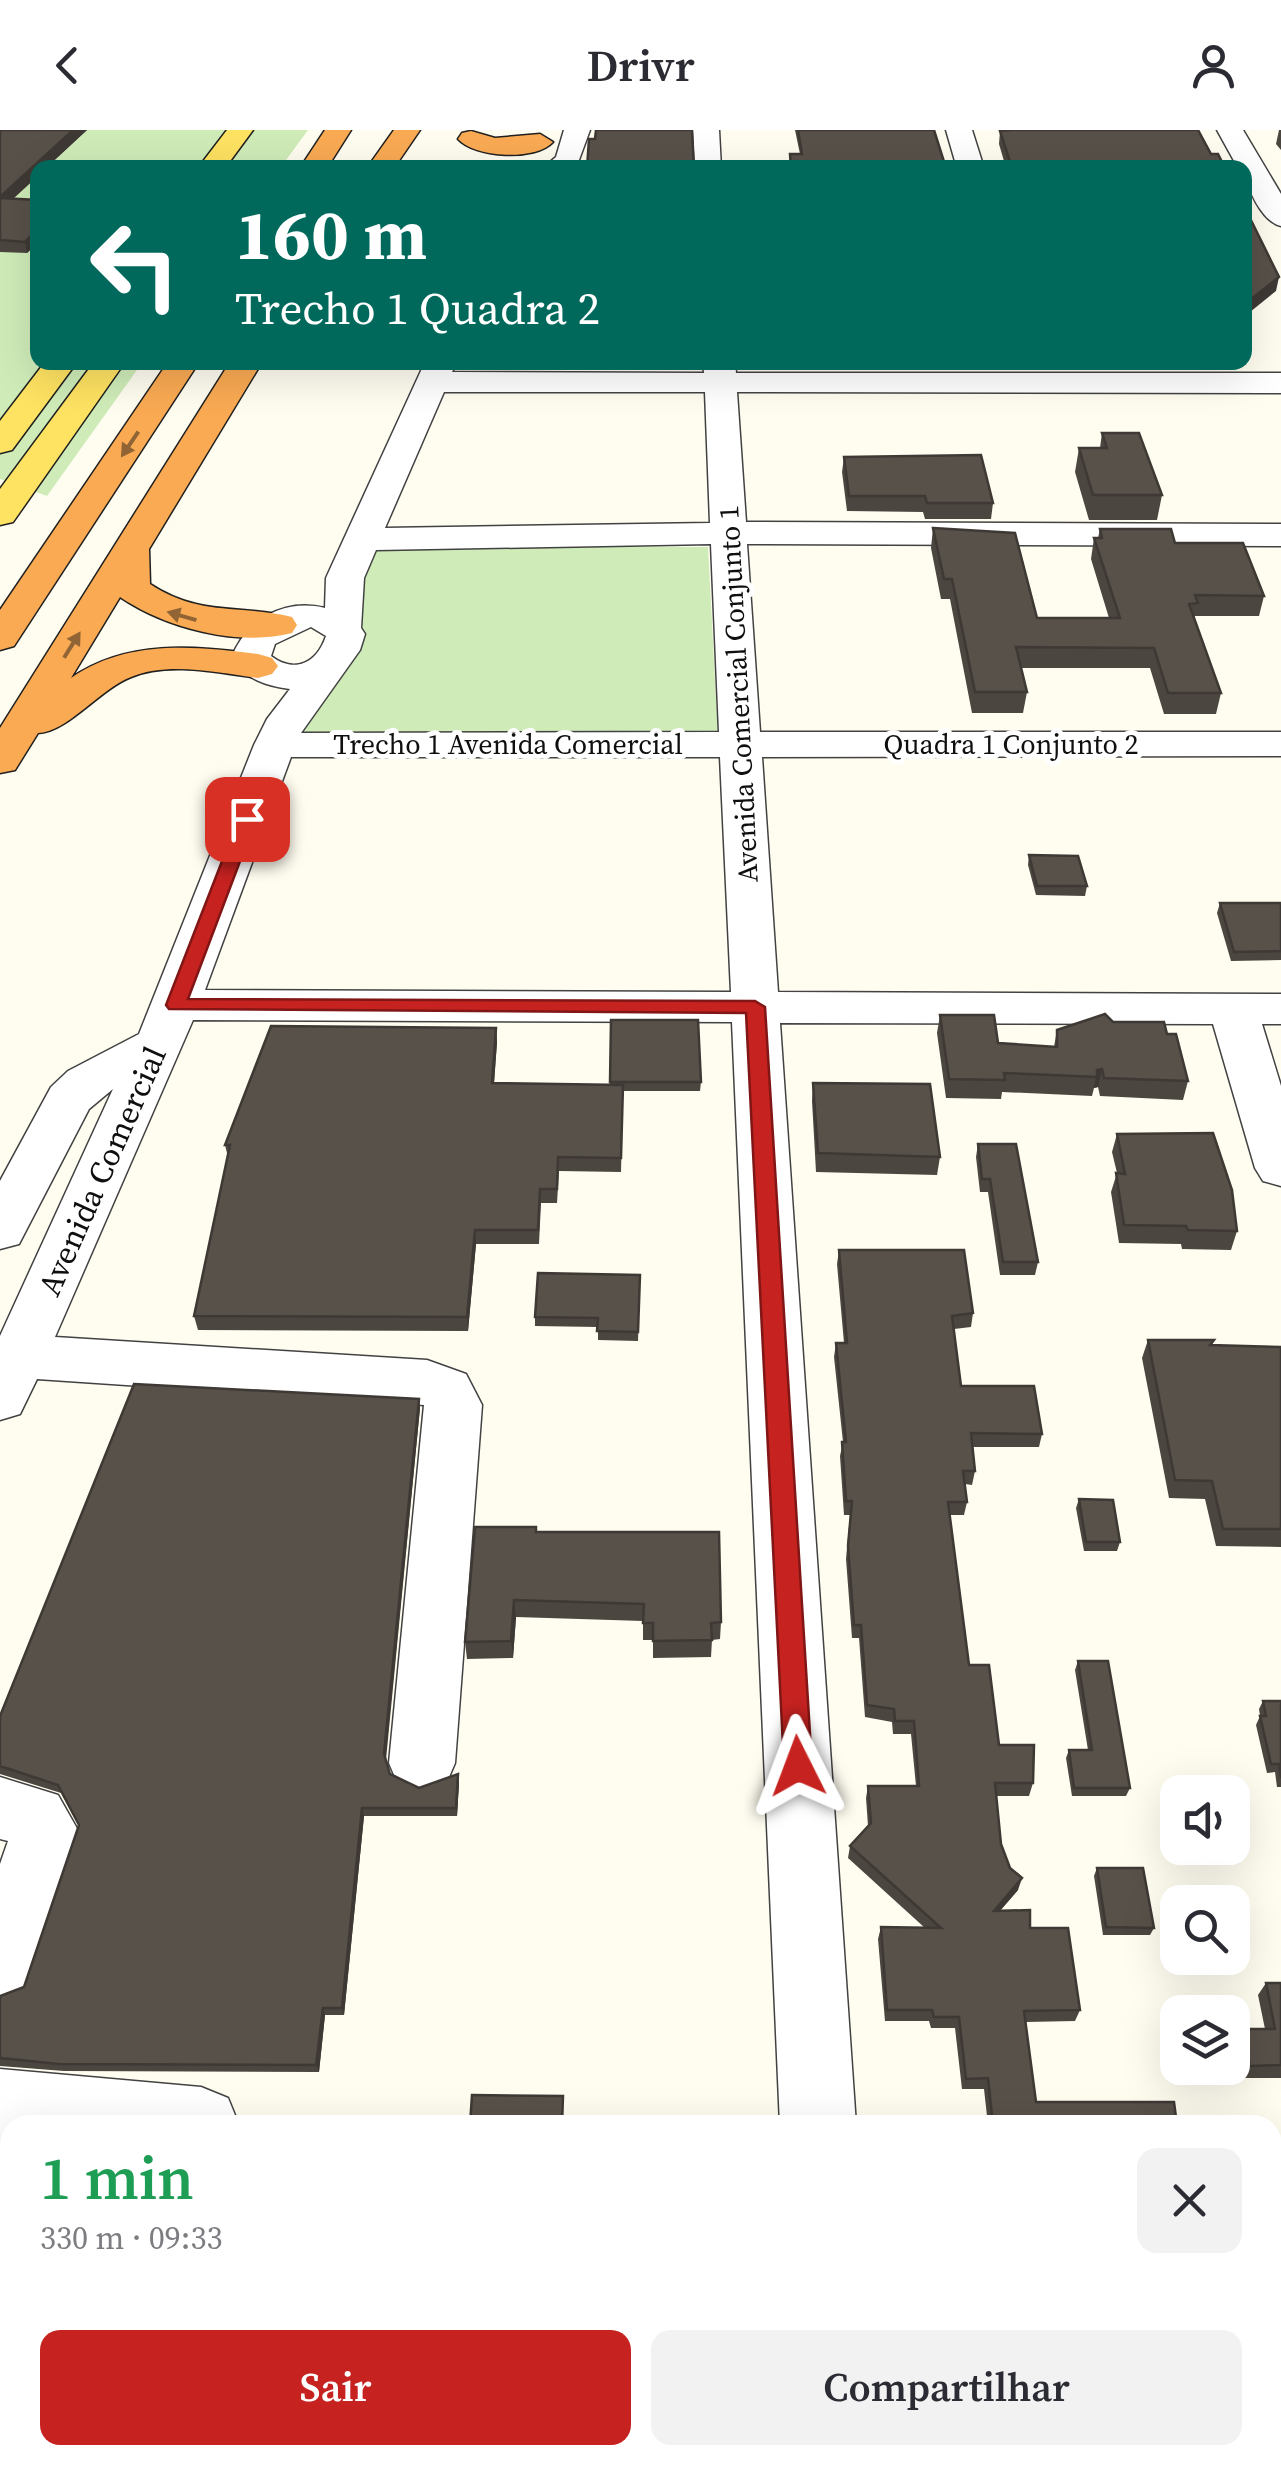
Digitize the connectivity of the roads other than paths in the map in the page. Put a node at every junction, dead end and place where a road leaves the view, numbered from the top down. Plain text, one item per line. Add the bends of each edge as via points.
1 (240, 130) edge
2 (338, 130) edge
3 (406, 130) edge
4 (577, 130) edge
5 (706, 130) edge
6 (959, 130) edge
7 (1230, 130) edge
8 (470, 134) edge
9 (542, 136) edge
10 (217, 160) edge
11 (317, 160) edge
12 (385, 160) edge
13 (478, 160) edge
14 (532, 160) edge
15 (569, 160) edge
16 (708, 160) edge
17 (968, 160) edge
18 (1247, 160) edge
19 (1252, 168) edge
20 (1281, 218) edge
21 (56, 370) edge
22 (104, 370) edge
23 (179, 370) edge
24 (241, 370) edge
25 (437, 372) edge
26 (720, 372) edge
27 (1032, 372) edge
28 (1281, 383) edge
29 (3, 435) edge
30 (0, 514) edge
31 (729, 533) junction
32 (1281, 535) edge
33 (362, 539) junction
34 (131, 550) junction
35 (345, 578) junction
36 (284, 622) junction
37 (343, 626) junction
38 (0, 638) edge
39 (273, 701) junction
40 (741, 744) junction
41 (1281, 744) edge
42 (1, 760) edge
43 (755, 1007) junction
44 (1257, 1009) edge
45 (168, 1024) junction
46 (1281, 1168) edge
47 (0, 1230) edge
48 (9, 1377) edge
49 (422, 1762) dead end
50 (0, 1808) edge
51 (0, 1968) edge
52 (0, 2108) edge
53 (83, 2115) edge
54 (817, 2115) edge

1 - 10 main road
2 - 11 highway
3 - 12 highway
4 - 15 street
5 - 16 street
6 - 17 street
7 - 18 street
8 - 9 highway via 494,146
8 - 13 highway
9 - 14 street
19 - 20 street
21 - 29 main road
22 - 30 main road
23 -> 38 highway
24 - 34 highway
25 - 26 street
25 - 33 street
26 - 27 street
26 - 31 street, Avenida Comercial Conjunto 1
27 - 28 street
31 - 32 street
31 - 33 street
31 - 40 street, Avenida Comercial Conjunto 1
33 - 35 street
36 -> 34 highway via 198,620 162,610 131,588
42 -> 34 highway
35 - 36 street
35 - 37 street
36 - 37 street via 311,616
36 - 39 street via 258,638 251,659
37 - 39 street, Avenida Comercial via 344,648 326,670
39 - 40 street, Trecho 1 Avenida Comercial
39 - 42 highway via 198,658 112,667 74,691
39 - 45 street, Avenida Comercial
40 - 41 street, Quadra 1 Conjunto 2
40 - 43 street, Avenida Comercial Conjunto 1
43 - 44 street
43 - 45 street
43 - 54 street, Avenida Comercial Conjunto 1
44 - 46 street
45 - 47 street via 69,1099
45 - 48 street, Avenida Comercial
48 - 49 street via 426,1382 446,1390 454,1404
50 - 51 street via 34,1817 45,1832
52 - 53 street

